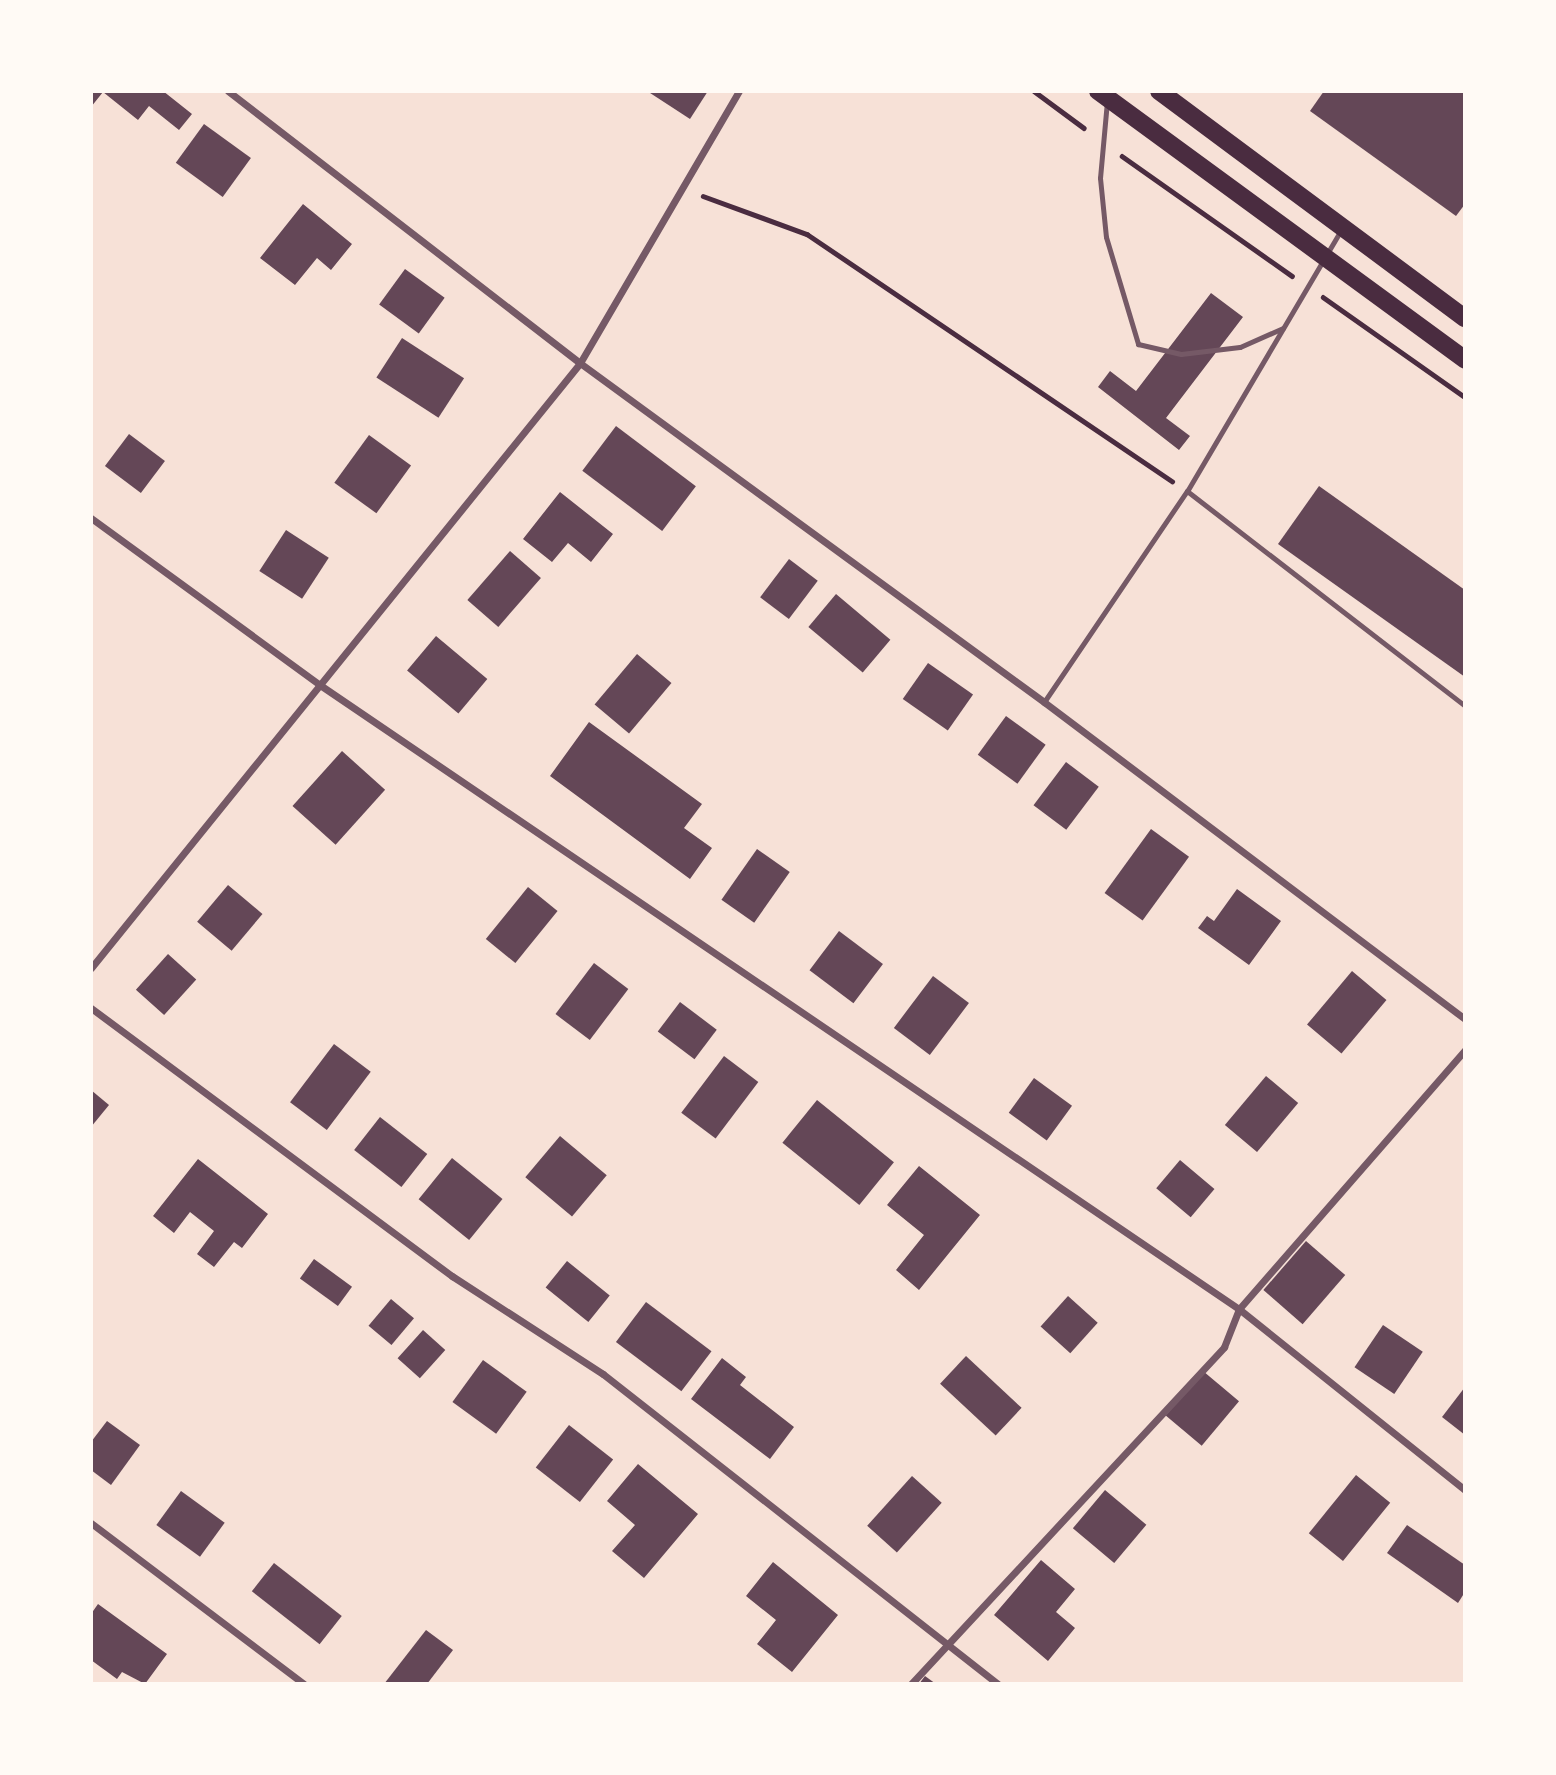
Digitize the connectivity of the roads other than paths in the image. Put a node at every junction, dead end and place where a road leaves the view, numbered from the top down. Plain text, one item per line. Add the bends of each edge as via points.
1 (228, 91) edge
2 (739, 91) edge
3 (1160, 91) edge
4 (1102, 95) edge
5 (1345, 225) junction
6 (1325, 258) junction
7 (1465, 318) edge
8 (1286, 327) junction
9 (1465, 360) edge
10 (580, 363) junction
11 (1187, 491) junction
12 (91, 518) edge
13 (320, 685) junction
14 (1044, 702) junction
15 (1465, 706) edge
16 (91, 968) edge
17 (91, 1008) edge
18 (1465, 1019) edge
19 (1465, 1051) edge
20 (1239, 1309) junction
21 (1465, 1490) edge
22 (91, 1523) edge
23 (946, 1645) junction
24 (304, 1684) edge
25 (911, 1684) edge
26 (999, 1684) edge

1 - 10 street
2 - 10 street
3 - 5 main road
4 - 6 main road
4 - 8 lane via 1106,144 1100,178 1106,237 1138,344 1181,354 1240,347
5 - 6 lane
5 - 7 main road
6 - 8 lane
6 - 9 main road
8 - 11 lane
10 - 13 street
10 - 14 street
11 - 14 lane
11 - 15 lane
12 - 13 street
13 - 16 street
13 - 20 street
14 - 18 street
17 - 23 street via 452,1276 603,1374
19 - 20 street
20 - 21 street
20 - 23 street via 1224,1347
22 - 24 street
23 - 25 street
23 - 26 street

